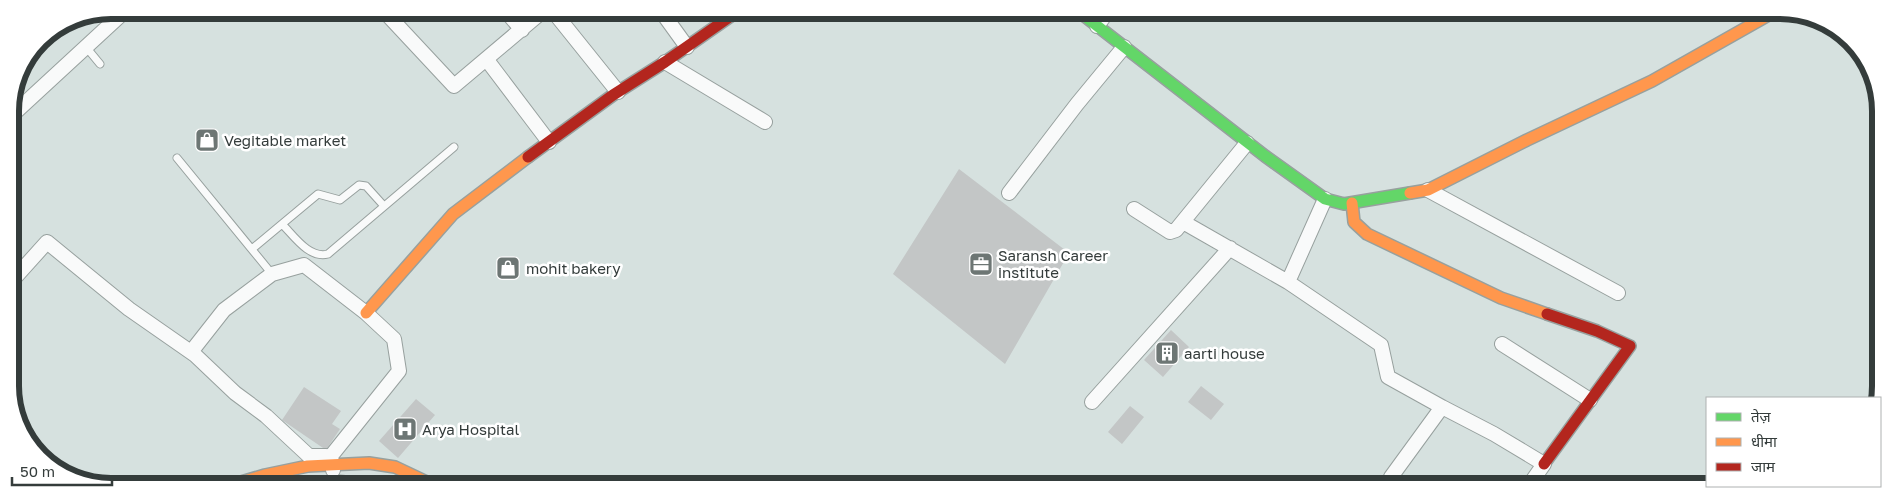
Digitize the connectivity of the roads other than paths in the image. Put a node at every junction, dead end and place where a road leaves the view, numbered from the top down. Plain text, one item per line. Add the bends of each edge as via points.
1 (116, 19) edge
2 (391, 19) edge
3 (513, 19) edge
4 (534, 19) edge
5 (561, 19) edge
6 (667, 19) edge
7 (727, 19) edge
8 (1088, 19) edge
9 (1102, 19) edge
10 (1762, 19) edge
11 (1097, 26) junction
12 (522, 30) junction
13 (86, 47) junction
14 (687, 47) junction
15 (1124, 47) junction
16 (487, 60) junction
17 (665, 62) junction
18 (100, 64) dead end
19 (618, 92) junction
20 (19, 110) edge
21 (764, 122) dead end
22 (549, 142) junction
23 (1247, 143) junction
24 (454, 147) dead end
25 (177, 158) dead end
26 (1428, 190) junction
27 (1009, 193) dead end
28 (1325, 199) junction
29 (1352, 203) junction
30 (384, 206) junction
31 (1134, 209) dead end
32 (1183, 222) junction
33 (282, 224) junction
34 (1230, 248) junction
35 (252, 249) junction
36 (19, 273) edge
37 (272, 274) junction
38 (1288, 282) junction
39 (1618, 293) dead end
40 (366, 313) junction
41 (1502, 344) dead end
42 (191, 352) junction
43 (1590, 400) junction
44 (1092, 402) dead end
45 (1442, 406) junction
46 (332, 460) junction
47 (1544, 464) junction
48 (255, 478) edge
49 (334, 478) edge
50 (418, 478) edge
51 (1390, 478) edge
52 (1534, 478) edge

1 - 13 street
2 - 16 street via 454,86
3 - 12 street
4 - 12 street
5 - 19 street
6 - 14 street
7 - 14 street
8 - 11 street
9 - 11 street
10 - 26 street via 1652,81
11 - 15 street
12 - 16 street
13 - 18 lane
13 - 20 street
14 - 17 street
15 - 23 street
15 - 27 street
16 - 22 street
17 - 19 street
17 - 21 street
19 - 22 street
22 - 40 street via 453,214
23 - 28 street
23 - 32 street
24 - 30 lane
25 - 35 lane
26 - 29 street
26 - 39 street
28 - 29 street
28 - 38 street
29 - 43 street via 1354,222 1367,234 1501,298 1597,331 1630,346
30 - 33 lane via 366,186 359,185 340,200 318,194
30 - 33 lane via 328,254 321,256 313,254
31 - 32 street via 1170,232
32 - 34 street
33 - 35 lane
34 - 38 street
34 - 44 street
35 - 37 lane
36 - 42 street via 47,242 129,309
37 - 40 street via 304,265
37 - 42 street via 224,310
38 - 45 street via 1381,344 1388,377
40 - 46 street via 394,339 399,371
41 - 43 street
42 - 46 street via 309,456
43 - 47 street
45 - 47 street
45 - 51 street
46 - 48 street
46 - 49 street
46 - 50 street via 395,467
47 - 52 street

